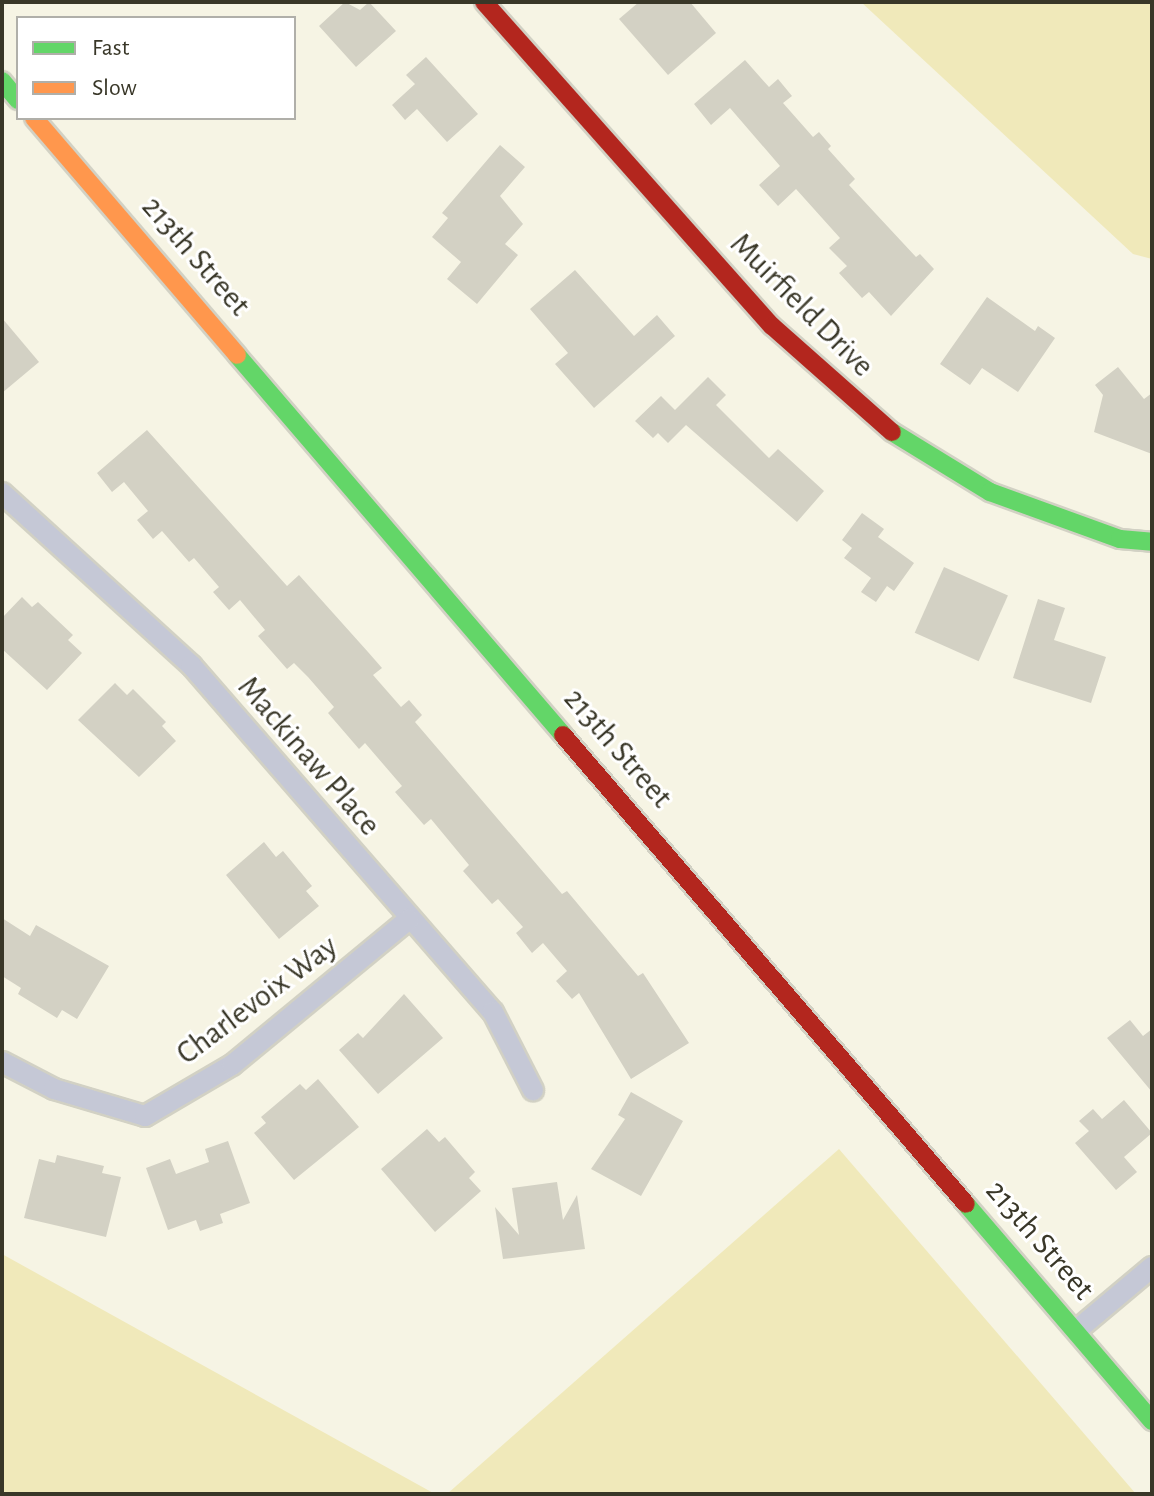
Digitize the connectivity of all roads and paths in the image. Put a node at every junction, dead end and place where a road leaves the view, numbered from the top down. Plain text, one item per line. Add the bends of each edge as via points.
1 (484, 2) edge
2 (2, 81) edge
3 (16, 98) edge
4 (36, 120) edge
5 (6, 504) edge
6 (1152, 542) edge
7 (409, 919) junction
8 (2, 1062) edge
9 (533, 1090) dead end
10 (1152, 1267) edge
11 (1077, 1330) junction
12 (1152, 1421) edge

1 - 6 street, Muirfield Drive via 772,326 878,423 990,492 1120,539
2 - 3 street
4 - 11 street, 213th Street
5 - 7 street, Mackinaw Place via 191,665
7 - 8 street, Charlevoix Way via 232,1065 145,1116 54,1089
7 - 9 street, Mackinaw Place via 493,1012
10 - 11 street
11 - 12 street, 213th Street

